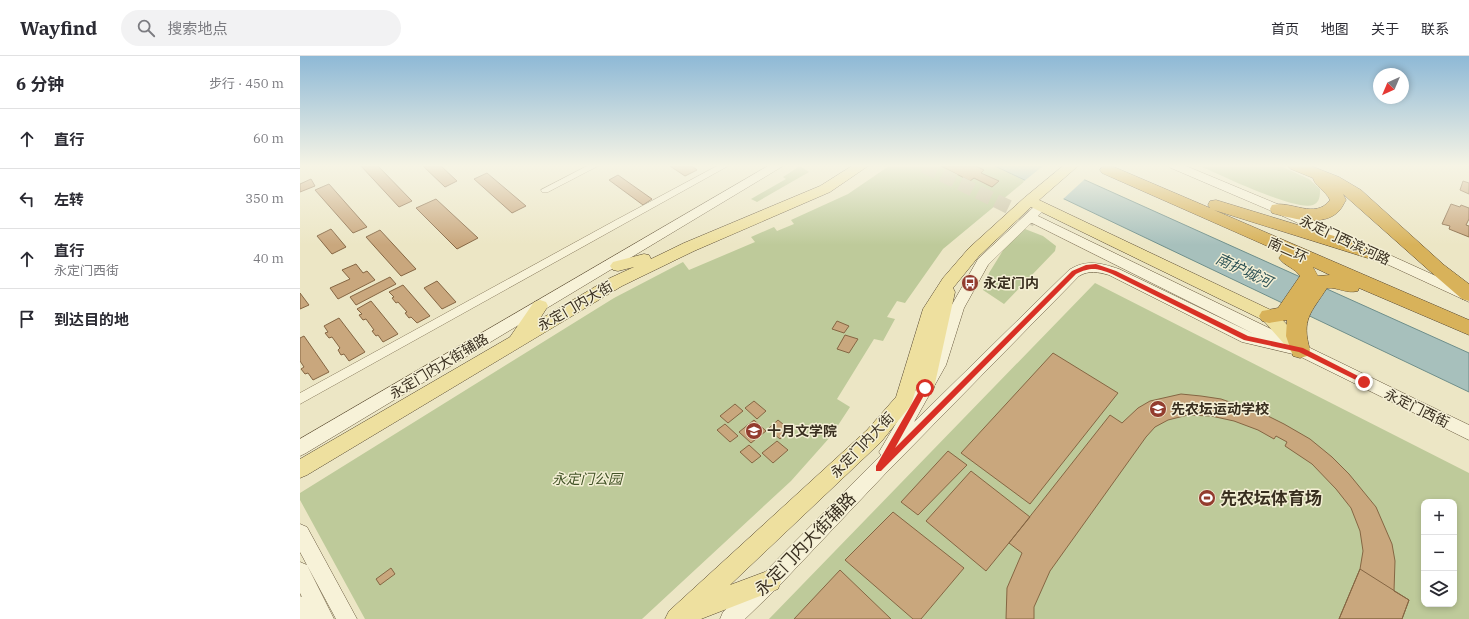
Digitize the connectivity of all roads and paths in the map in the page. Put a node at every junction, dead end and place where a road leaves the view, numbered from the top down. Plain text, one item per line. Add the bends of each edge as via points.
1 (675, 192) edge
2 (733, 192) edge
3 (817, 192) edge
4 (1049, 192) edge
5 (1167, 192) edge
6 (1178, 192) edge
7 (1238, 192) edge
8 (1335, 192) edge
9 (1352, 192) edge
10 (1036, 208) junction
11 (1211, 209) junction
12 (1278, 209) junction
13 (689, 247) junction
14 (1374, 254) junction
15 (618, 266) joint
16 (1315, 279) junction
17 (949, 282) junction
18 (579, 285) junction
19 (1469, 294) edge
20 (1469, 297) edge
21 (540, 306) junction
22 (1469, 314) edge
23 (1283, 317) junction
24 (1445, 318) junction
25 (1469, 328) edge
26 (513, 342) junction
27 (1300, 350) junction
28 (925, 388) junction
29 (300, 399) edge
30 (1469, 433) edge
31 (300, 448) edge
32 (879, 468) junction
33 (300, 470) edge
34 (300, 533) edge
35 (300, 572) edge
36 (770, 581) junction
37 (300, 606) edge
38 (679, 617) edge
39 (306, 619) edge
40 (324, 619) edge
41 (347, 619) edge
42 (730, 619) edge

1 - 29 street
2 - 18 street
3 - 13 main road, 永定门内大街
4 - 10 main road, 永定门内大街
5 - 11 highway, 南二环
6 - 11 highway, 南二环
7 - 12 street, 永定门西滨河路
8 - 12 highway via 1338,200 1335,207 1328,212 1318,214
9 - 19 highway
10 - 17 main road, 永定门内大街 via 974,252
10 - 23 main road
10 - 27 street via 1253,328
10 - 28 street via 983,262 957,308 938,365
11 - 14 highway
11 - 16 highway via 1227,229 1298,263
11 - 22 highway, 南二环
11 - 24 highway, 南二环
12 - 14 street, 永定门西滨河路
13 - 15 main road
13 - 26 main road, 永定门内大街 via 616,282
14 - 20 street, 永定门西滨河路
15 - 18 street
16 - 23 highway
16 - 24 highway via 1347,284 1422,317
17 - 28 main road
17 - 38 main road, 永定门内大街 via 931,310 904,400 874,436
18 - 21 street, 永定门内大街辅路
21 - 26 main road
21 - 31 street, 永定门内大街辅路
23 - 27 main road
23 - 27 highway via 1296,336
24 - 25 highway, 南二环
26 - 33 main road, 永定门内大街
27 - 30 street, 永定门西街
27 - 32 street via 1247,338 1114,272 1096,266 1086,267 1074,273
28 - 32 street
32 - 36 street, 永定门内大街辅路
34 - 41 street
35 - 40 street
36 - 38 main road
36 - 42 street, 永定门内大街辅路
37 - 39 street

